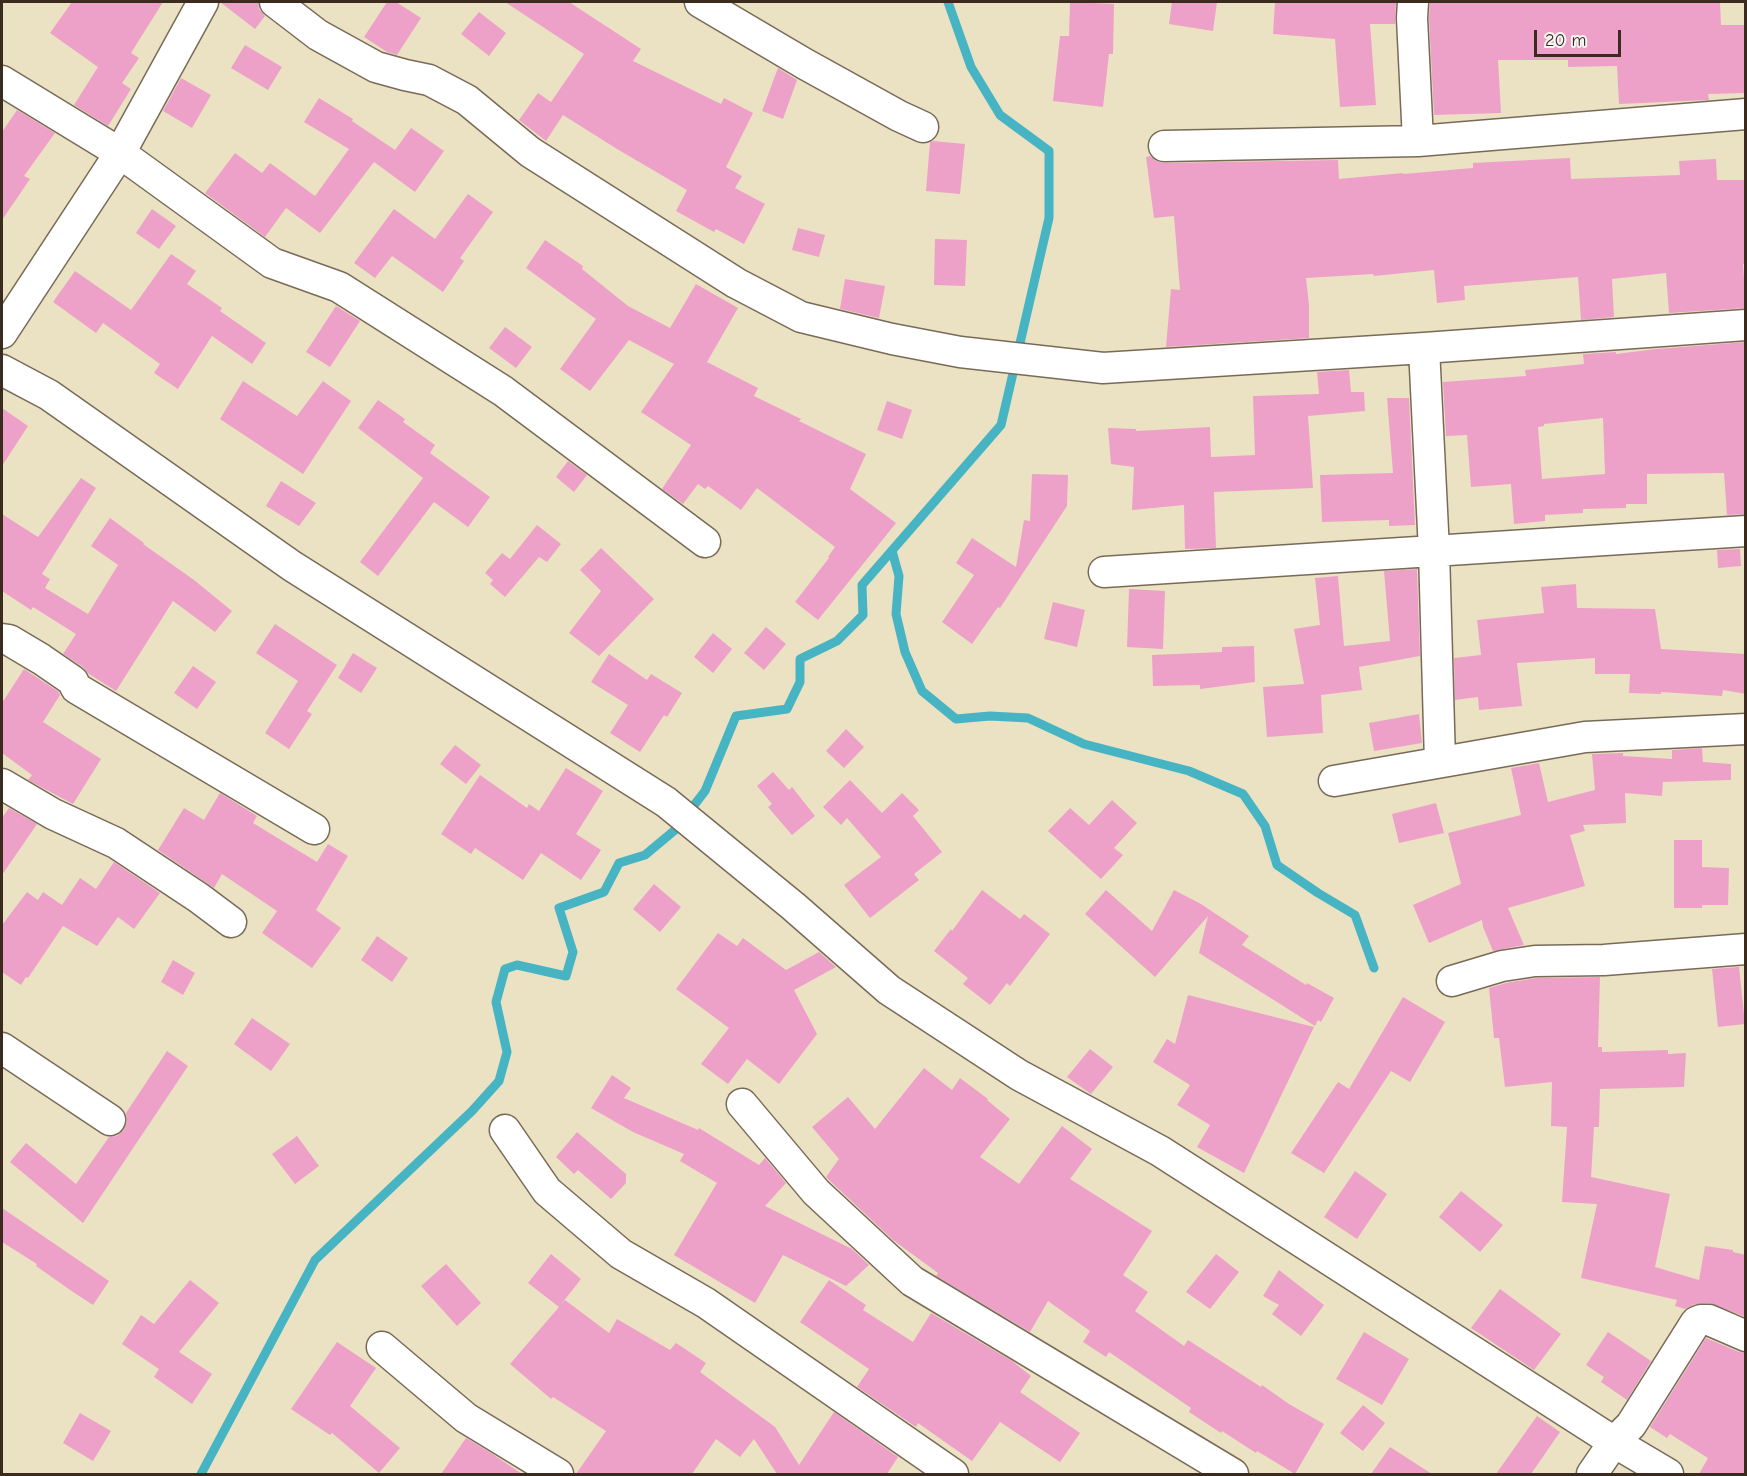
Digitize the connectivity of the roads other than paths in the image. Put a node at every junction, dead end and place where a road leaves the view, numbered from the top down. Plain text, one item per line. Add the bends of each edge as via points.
1 (202, 2) edge
2 (275, 2) edge
3 (700, 2) edge
4 (1413, 2) edge
5 (2, 81) edge
6 (1746, 114) edge
7 (923, 127) dead end
8 (1418, 141) junction
9 (1164, 146) dead end
10 (120, 153) junction
11 (1746, 325) edge
12 (2, 333) edge
13 (1424, 348) junction
14 (2, 370) edge
15 (1746, 531) edge
16 (705, 542) dead end
17 (1434, 551) junction
18 (1104, 572) dead end
19 (2, 639) edge
20 (1746, 729) edge
21 (1440, 762) junction
22 (1334, 781) dead end
23 (2, 784) edge
24 (314, 829) dead end
25 (231, 922) dead end
26 (1746, 949) edge
27 (1452, 981) dead end
28 (2, 1048) edge
29 (742, 1104) dead end
30 (110, 1120) dead end
31 (505, 1130) dead end
32 (1746, 1336) edge
33 (382, 1347) dead end
34 (1614, 1442) junction
35 (558, 1474) edge
36 (953, 1474) edge
37 (1233, 1474) edge
38 (1592, 1474) edge
39 (1668, 1474) edge

1 - 10 street
2 - 13 street via 318,35 376,67 429,80 467,100 530,152 736,283 801,317 960,352 1103,368
3 - 7 street
4 - 8 street
5 - 10 street
6 - 8 street
8 - 9 street
10 - 12 street
10 - 16 street via 272,263 339,287 503,391
11 - 13 street
13 - 17 street
14 - 34 street via 49,395 292,566 666,802 889,990 1018,1075 1160,1151
15 - 17 street
17 - 18 street
17 - 21 street
19 - 24 street via 40,659 73,681 76,688
20 - 21 street via 1585,737
21 - 22 street
23 - 25 street via 52,814 116,843
26 - 27 street via 1535,961
28 - 30 street
29 - 37 street via 816,1192 912,1281
31 - 36 street via 547,1191 621,1254 706,1304
32 - 34 street via 1709,1320 1696,1322 1631,1425
33 - 35 street via 466,1418
34 - 38 street
34 - 39 street

